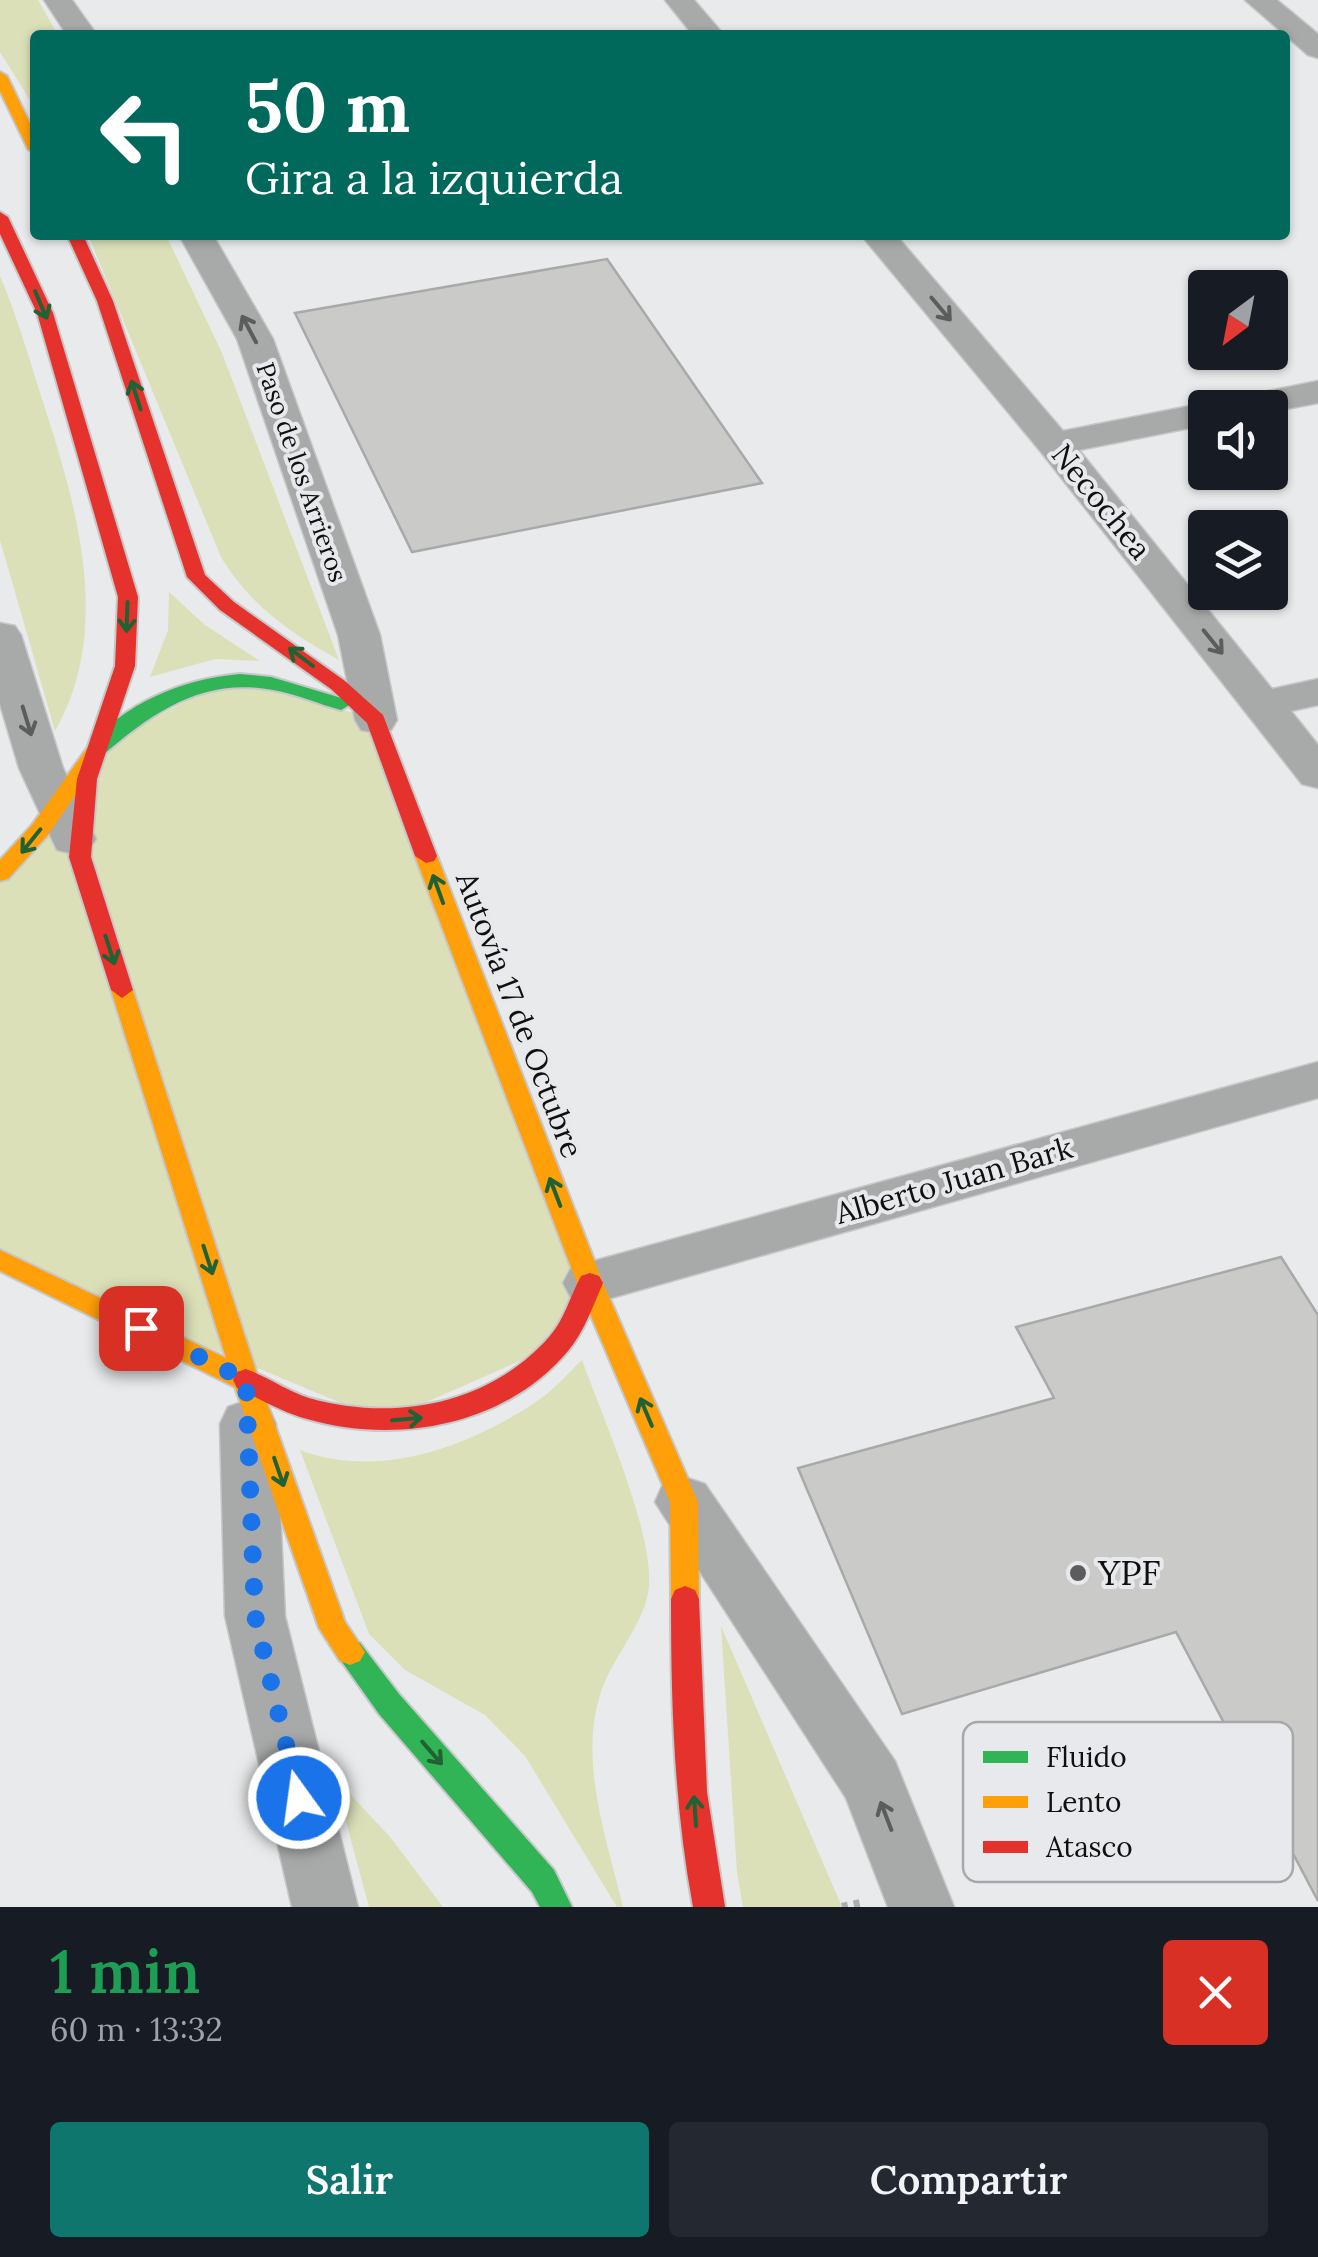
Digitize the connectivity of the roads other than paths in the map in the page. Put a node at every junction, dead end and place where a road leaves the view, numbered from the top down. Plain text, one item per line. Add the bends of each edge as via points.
1 (58, 0) edge
2 (679, 0) edge
3 (1258, 0) edge
4 (79, 30) edge
5 (704, 30) edge
6 (1318, 49) edge
7 (0, 76) edge
8 (30, 139) edge
9 (0, 216) edge
10 (77, 240) edge
11 (199, 240) edge
12 (882, 240) edge
13 (1318, 392) edge
14 (1288, 398) edge
15 (1188, 417) edge
16 (1054, 444) junction
17 (0, 635) edge
18 (1318, 692) edge
19 (1262, 704) junction
20 (376, 720) junction
21 (97, 749) junction
22 (1318, 774) edge
23 (59, 804) junction
24 (80, 857) junction
25 (0, 874) edge
26 (1318, 1080) edge
27 (0, 1260) edge
28 (590, 1283) junction
29 (246, 1380) junction
30 (684, 1502) junction
31 (325, 1907) edge
32 (556, 1907) edge
33 (709, 1907) edge
34 (922, 1907) edge

1 - 4 street
2 - 5 street
3 - 6 street
7 - 8 main road
9 -> 21 main road via 45,313 128,597 125,666
20 -> 10 main road, Autovía 17 de Octubre via 196,576 105,301
20 -> 11 street, Paso de los Arrieros via 359,636 255,339
12 -> 16 street, Necochea
13 - 14 street
15 - 16 street
16 -> 19 street, Necochea
17 -> 23 street via 41,768
18 - 19 street
19 - 22 street, Necochea
20 - 21 main road via 304,688 232,676 185,684 126,719
28 -> 20 main road, Autovía 17 de Octubre
21 - 23 main road
21 - 24 main road via 82,805
23 - 24 street
23 -> 25 main road
24 -> 29 main road
26 - 28 street, Alberto Juan Bark
27 - 29 main road
29 -> 28 main road via 310,1409 384,1421 454,1414 520,1382 560,1343
30 -> 28 main road, Autovía 17 de Octubre
29 - 31 street via 255,1616
29 -> 32 main road via 333,1628 389,1704 543,1881
33 -> 30 main road, Autovía 17 de Octubre via 698,1862 685,1690
34 -> 30 street via 872,1782

